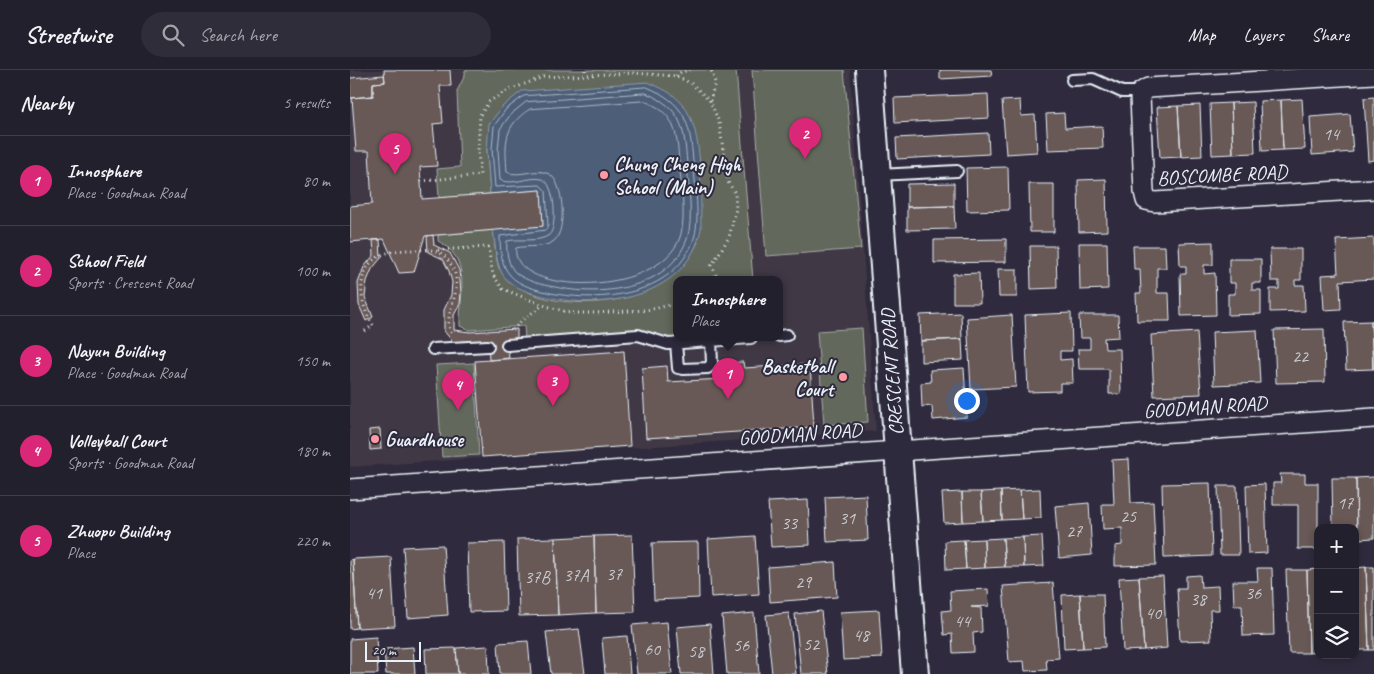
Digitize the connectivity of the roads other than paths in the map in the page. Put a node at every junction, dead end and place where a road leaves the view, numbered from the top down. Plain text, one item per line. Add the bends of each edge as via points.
1 (869, 70) edge
2 (1374, 74) edge
3 (1072, 80) dead end
4 (1141, 92) junction
5 (956, 171) dead end
6 (877, 176) junction
7 (1374, 189) edge
8 (711, 341) joint
9 (676, 343) junction
10 (507, 345) dead end
11 (488, 346) dead end
12 (434, 349) dead end
13 (1374, 418) edge
14 (898, 450) junction
15 (350, 489) edge
16 (915, 674) edge

1 - 6 street, CRESCENT ROAD
2 - 4 street via 1148,88
3 - 4 lane via 1093,79 1122,92
4 - 7 street, BOSCOMBE ROAD via 1146,200
5 - 6 lane
6 - 14 street, CRESCENT ROAD
8 - 9 lane
8 - 9 lane via 712,363 708,368 683,370 678,368
9 - 10 lane via 668,344 638,335
11 - 12 lane
13 - 14 street, GOODMAN ROAD
14 - 15 street, GOODMAN ROAD
14 - 16 street, CRESCENT ROAD

